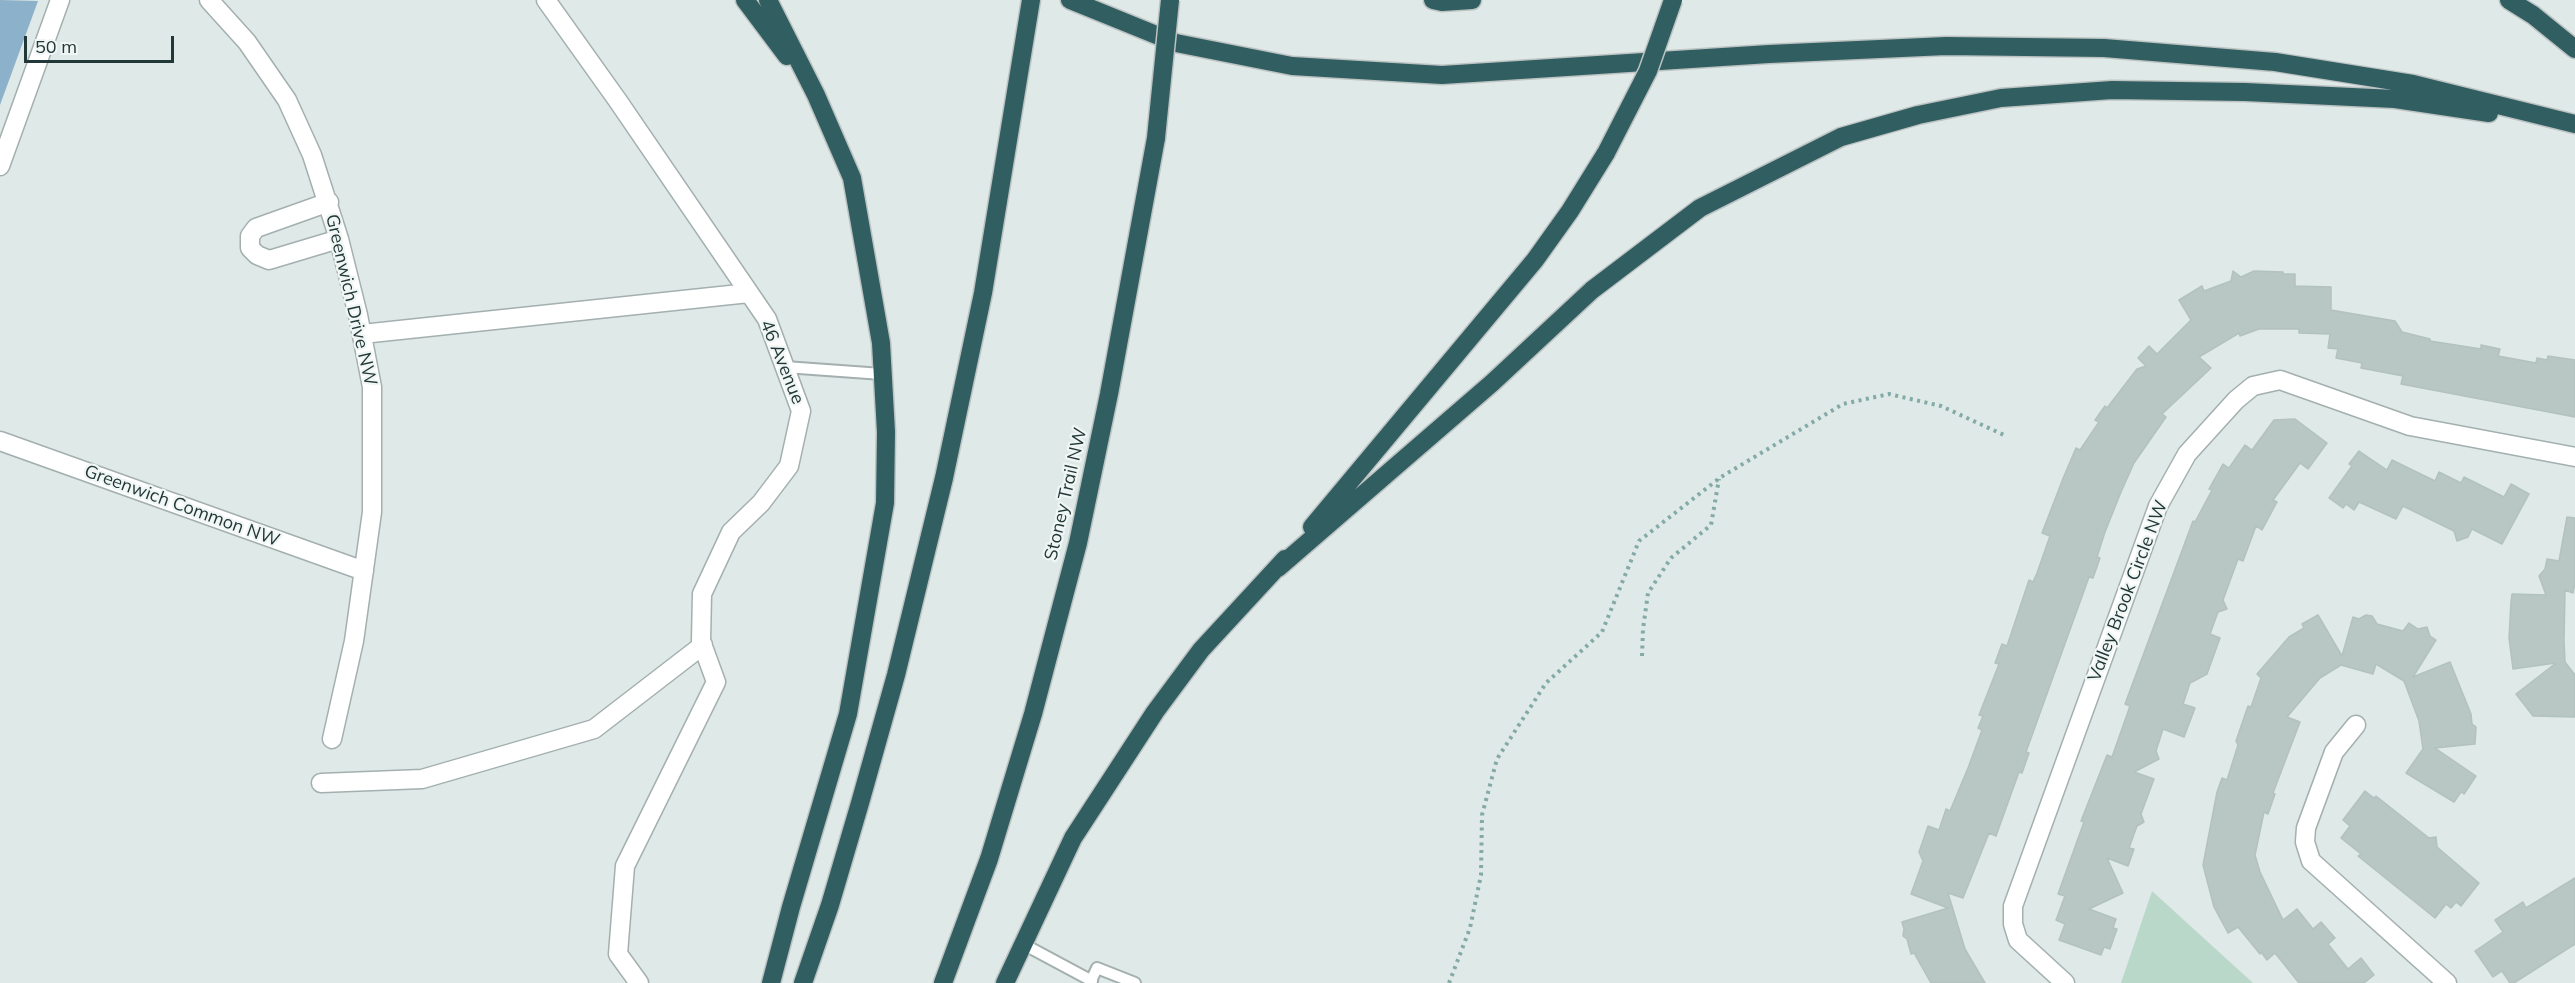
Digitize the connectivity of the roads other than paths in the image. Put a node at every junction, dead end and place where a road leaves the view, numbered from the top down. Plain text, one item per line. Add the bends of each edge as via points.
1 (60, 0) edge
2 (209, 0) edge
3 (546, 0) edge
4 (745, 0) edge
5 (768, 0) edge
6 (1031, 0) edge
7 (1070, 0) edge
8 (1170, 0) edge
9 (1433, 0) edge
10 (1472, 0) edge
11 (1673, 0) edge
12 (2509, 0) edge
13 (2575, 49) edge
14 (816, 95) junction
15 (2575, 124) edge
16 (0, 166) edge
17 (328, 202) junction
18 (339, 239) junction
19 (748, 293) junction
20 (362, 334) junction
21 (785, 367) junction
22 (882, 374) junction
23 (0, 441) edge
24 (2575, 457) edge
25 (1278, 568) junction
26 (364, 571) junction
27 (703, 645) junction
28 (2356, 725) dead end
29 (332, 739) dead end
30 (321, 783) dead end
31 (1023, 944) junction
32 (1091, 982) edge
33 (639, 983) edge
34 (771, 983) edge
35 (803, 983) edge
36 (943, 983) edge
37 (1005, 983) edge
38 (1135, 983) edge
39 (2065, 983) edge
40 (2447, 983) edge

1 - 16 street
2 - 17 street, Greenwich Drive NW via 247,42 287,100
3 - 19 street, 46 Avenue
4 - 14 highway
5 - 14 highway
6 - 35 highway via 983,293 929,543 860,803
7 - 15 highway via 1176,43 1292,66 1442,75 1934,46 2104,48 2275,62 2413,84
8 - 36 highway, Stoney Trail NW, bridge via 1156,138 1078,543 990,859
9 - 10 highway
11 - 25 highway, bridge via 1648,71 1606,153 1570,211 1535,260
12 - 13 highway
14 - 22 highway via 852,178 881,343
15 - 25 highway via 2395,99 2112,90 2001,98 1918,115 1841,137 1700,208 1593,290
17 - 18 street, Greenwich Drive NW
17 - 18 street via 256,228 250,236 250,248 269,260
18 - 20 street, Greenwich Drive NW
19 - 20 street
19 - 21 street, 46 Avenue via 767,319
20 - 26 street, Greenwich Drive NW via 372,387 373,459 372,512
21 - 22 lane
21 - 27 street, 46 Avenue via 801,411 789,466 761,503 731,532 702,594
22 - 34 highway via 885,503 867,613 848,714
23 - 26 street, Greenwich Common NW
24 - 39 street, Valley Brook Circle NW via 2410,426 2280,380 2253,386 2236,400 2187,454 2158,506 2013,906 2018,940
25 - 31 highway via 1201,650 1155,712 1073,838
26 - 29 street, Greenwich Drive NW via 354,641
27 - 30 street via 594,729 422,778
27 - 33 street, 46 Avenue via 716,682 625,866 618,954
28 - 40 street via 2334,752 2306,828 2305,842 2311,861
31 - 32 lane
31 - 37 highway
32 - 38 lane via 1097,968

